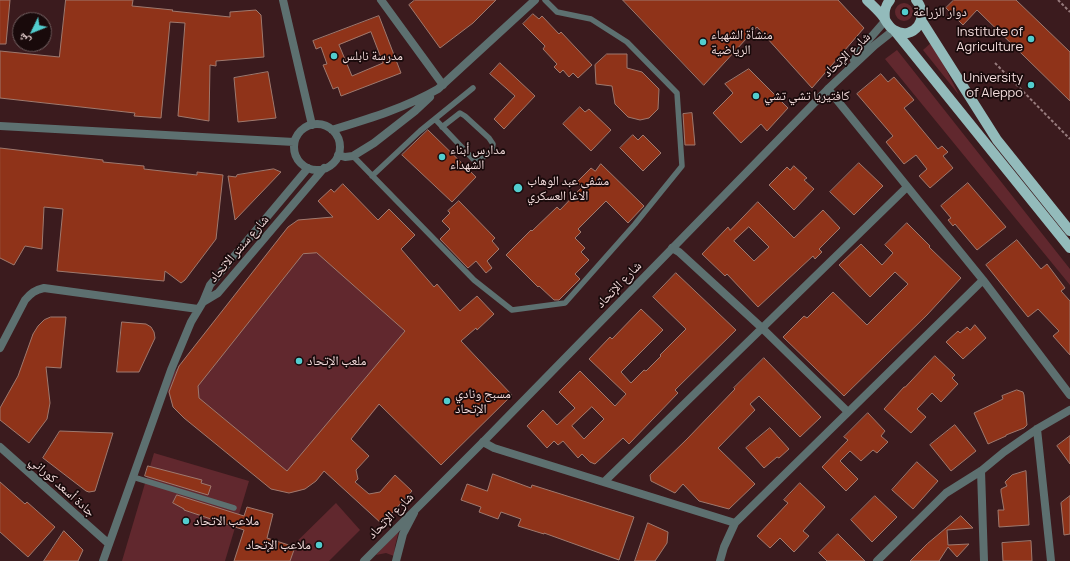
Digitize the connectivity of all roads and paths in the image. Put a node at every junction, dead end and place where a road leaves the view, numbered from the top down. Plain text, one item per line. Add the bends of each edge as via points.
1 (283, 0) edge
2 (381, 0) edge
3 (535, 0) edge
4 (545, 0) edge
5 (868, 0) edge
6 (890, 0) edge
7 (916, 0) edge
8 (1058, 0) edge
9 (1070, 12) edge
10 (885, 20) junction
11 (921, 20) junction
12 (894, 30) junction
13 (995, 63) dead end
14 (847, 71) junction
15 (440, 87) junction
16 (473, 88) dead end
17 (828, 89) junction
18 (435, 119) junction
19 (312, 125) junction
20 (0, 126) edge
21 (442, 127) junction
22 (332, 130) junction
23 (1070, 139) edge
24 (294, 142) junction
25 (338, 155) junction
26 (353, 156) junction
27 (308, 168) junction
28 (324, 168) junction
29 (372, 176) junction
30 (908, 186) junction
31 (1070, 231) edge
32 (672, 248) junction
33 (1070, 248) edge
34 (983, 280) junction
35 (200, 306) junction
36 (762, 328) junction
37 (0, 348) edge
38 (1070, 395) edge
39 (1070, 410) edge
40 (848, 412) junction
41 (1037, 429) junction
42 (483, 442) junction
43 (0, 447) edge
44 (981, 471) junction
45 (132, 477) junction
46 (604, 482) junction
47 (419, 505) junction
48 (234, 508) dead end
49 (735, 523) junction
50 (109, 544) junction
51 (103, 561) edge
52 (364, 561) edge
53 (396, 561) edge
54 (720, 561) edge
55 (877, 561) edge
56 (984, 561) edge
57 (1052, 561) edge

1 - 19 street
2 - 15 street
3 - 15 street
4 - 29 lane via 557,12 591,19 627,42 677,93 682,166 565,303 512,310 474,280
5 - 10 main road
6 - 10 main road via 884,12
7 - 11 main road via 921,9
8 - 9 path
10 - 12 main road
10 - 14 street
11 - 12 main road via 911,32
11 - 31 main road via 997,140
12 - 14 street, شارع الإتحاد
12 - 33 main road
13 - 23 path
14 - 17 street, شارع الإتحاد
15 - 22 street via 422,99
15 - 26 street via 415,112
16 - 18 lane
17 - 30 street
17 - 32 street, شارع الإتحاد
18 - 21 lane
18 - 29 lane
19 - 22 street via 319,124
19 - 24 street via 300,131
20 - 24 street
21 - 21 lane via 473,159 479,161 492,150 493,144 489,138 465,116 460,114
22 - 25 street via 339,142
24 - 27 street via 298,160
25 - 26 street
25 - 28 street
26 - 29 lane
27 - 28 street
27 - 35 street, شارع سنتر الاتحاد via 210,285
28 - 35 street, شارع سنتر الاتحاد via 218,293
30 - 34 street
30 - 36 street
32 - 36 street
32 - 42 street, شارع الإتحاد
34 - 38 street
34 - 40 street
35 - 37 street via 44,288 36,290 25,300
35 - 45 street via 170,370
36 - 40 street
36 - 46 street
39 - 41 street
40 - 49 street
41 - 44 street
41 - 57 street
42 - 46 street via 494,448
42 - 47 street, شارع الإتحاد
43 - 50 street, جادة أسعد كوراني
44 - 55 street via 946,493
44 - 56 street
45 - 48 lane
45 - 50 street
46 - 49 street
47 - 52 street, شارع الإتحاد
47 - 53 street via 403,534
49 - 54 street
50 - 51 street

